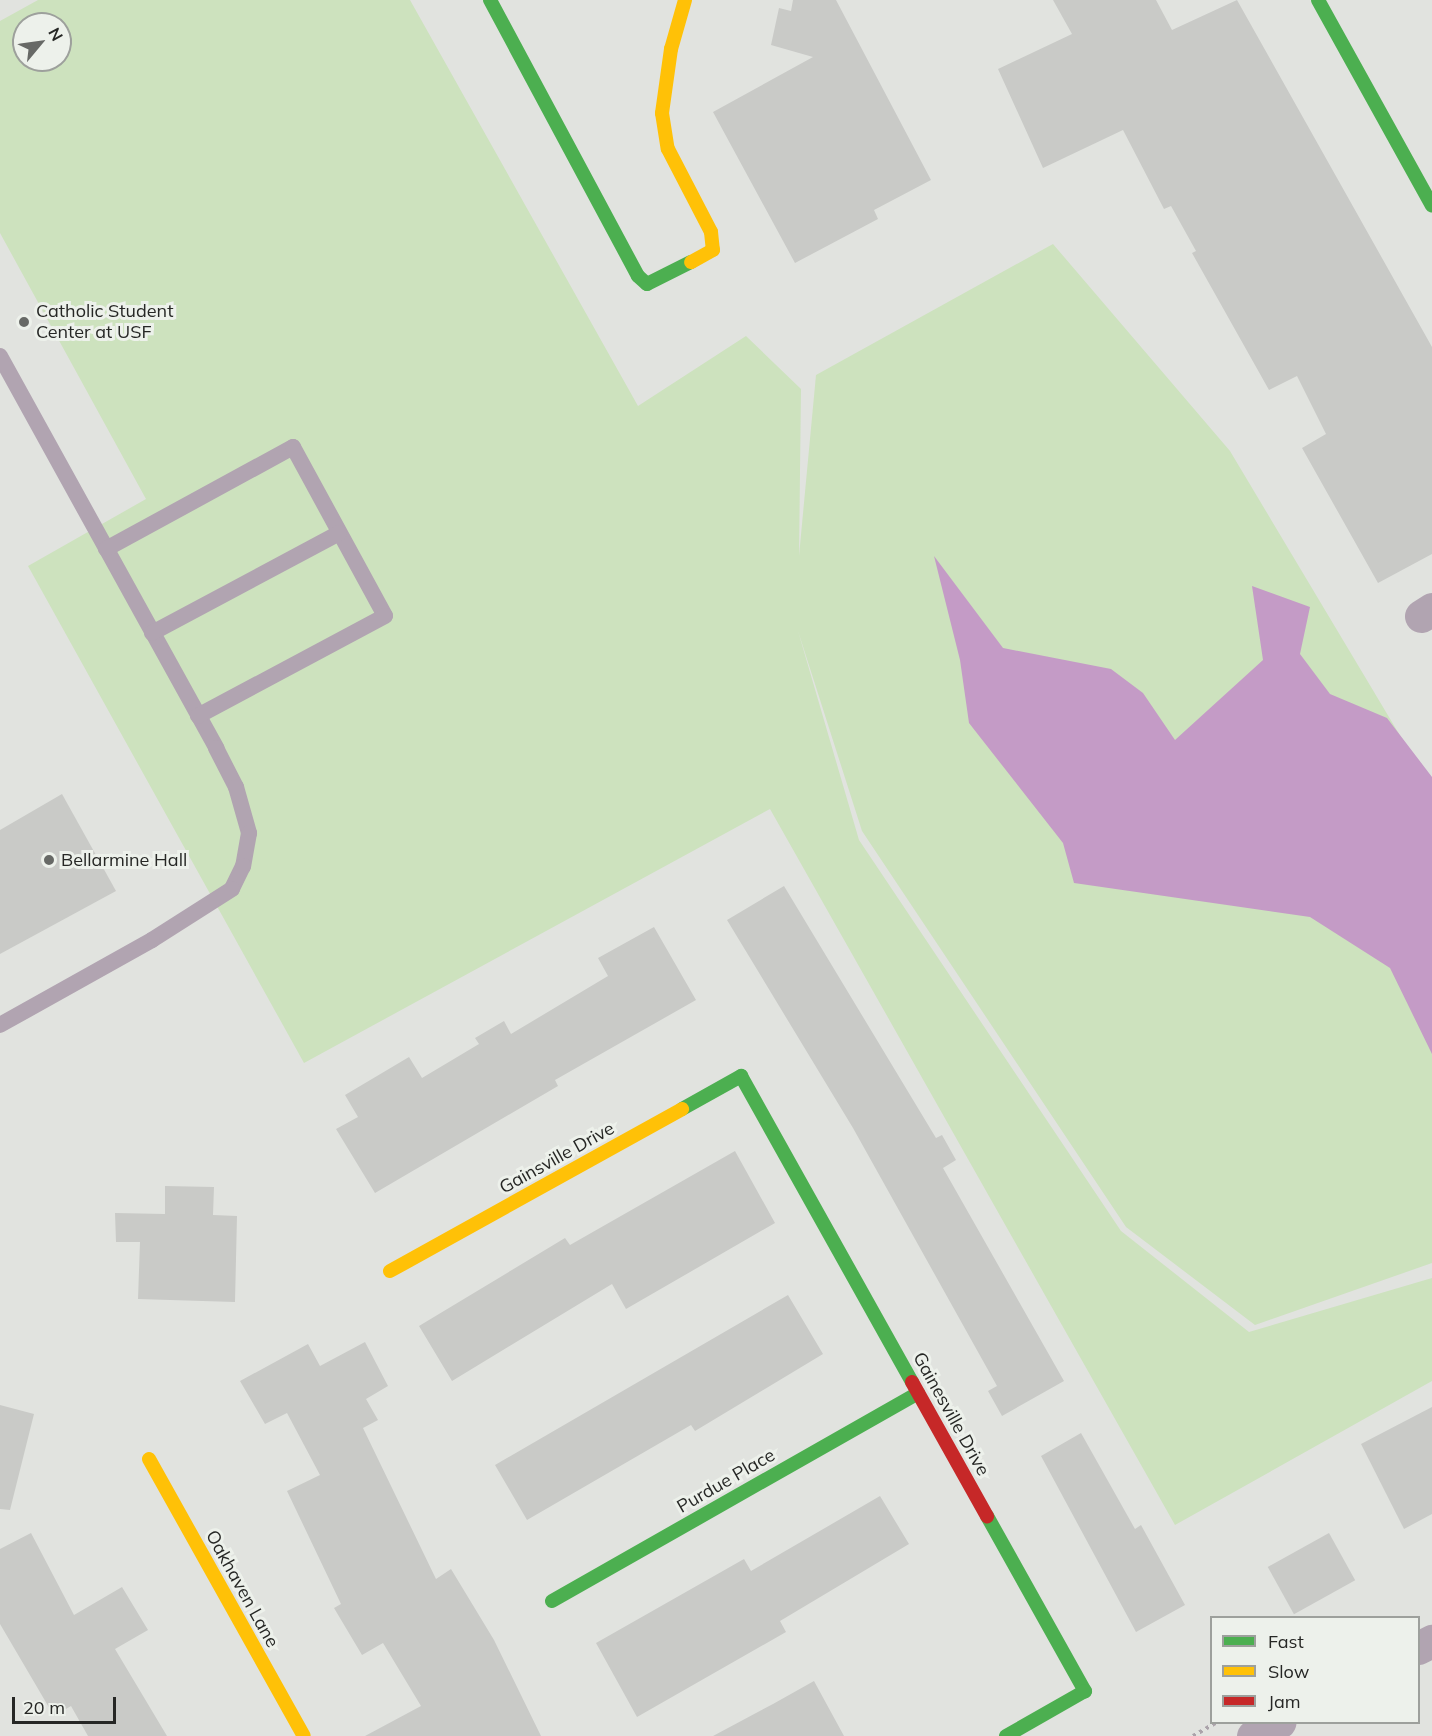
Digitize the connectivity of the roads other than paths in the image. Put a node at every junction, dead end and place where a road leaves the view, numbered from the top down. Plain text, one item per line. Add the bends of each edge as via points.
1 (490, 0) edge
2 (685, 0) edge
3 (1318, 0) edge
4 (1432, 206) edge
5 (0, 356) edge
6 (339, 533) junction
7 (106, 549) junction
8 (152, 633) junction
9 (198, 716) junction
10 (0, 1025) edge
11 (741, 1076) joint
12 (390, 1271) dead end
13 (918, 1393) junction
14 (149, 1459) dead end
15 (552, 1601) dead end
16 (1275, 1724) edge
17 (304, 1736) edge
18 (1006, 1736) edge
19 (1253, 1736) edge

1 - 2 street via 638,276 647,284 713,250 711,232 668,148 662,113 671,49
3 - 4 street
5 - 7 lane
6 - 7 lane via 293,447
6 - 8 lane
6 - 9 lane via 385,616
7 - 8 lane
8 - 9 lane
9 - 10 lane via 236,787 249,833 243,866 232,889 152,940
11 - 12 street, Gainsville Drive
11 - 13 street, Gainesville Drive
13 - 15 street, Purdue Place
13 - 18 street, Gainesville Drive via 1085,1691
14 - 17 street, Oakhaven Lane
16 - 19 street

